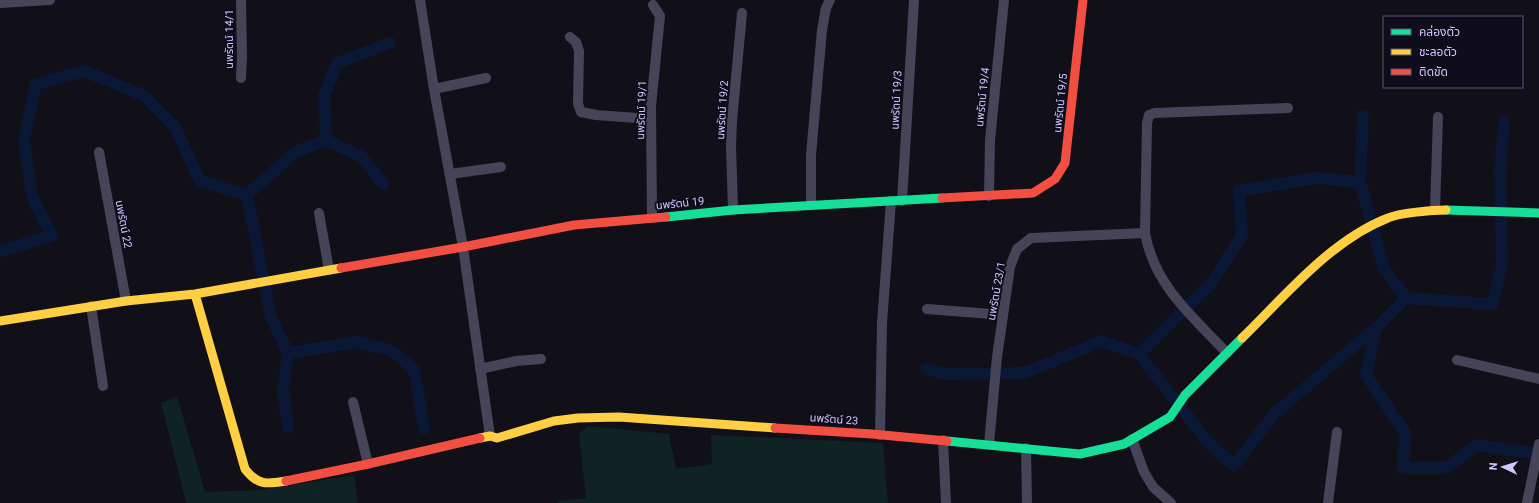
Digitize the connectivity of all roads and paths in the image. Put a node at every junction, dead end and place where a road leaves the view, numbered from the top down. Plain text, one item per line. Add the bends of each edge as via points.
1 (50, 0) edge
2 (241, 0) edge
3 (420, 0) edge
4 (830, 0) edge
5 (914, 0) edge
6 (1004, 0) edge
7 (1084, 0) edge
8 (0, 3) edge
9 (652, 5) dead end
10 (742, 13) dead end
11 (570, 37) dead end
12 (241, 78) dead end
13 (486, 78) dead end
14 (434, 89) junction
15 (1288, 108) dead end
16 (1438, 118) dead end
17 (651, 119) junction
18 (99, 152) dead end
19 (501, 167) dead end
20 (450, 174) junction
21 (1033, 193) joint
22 (989, 196) junction
23 (891, 201) junction
24 (902, 201) junction
25 (811, 206) junction
26 (733, 210) junction
27 (1435, 210) junction
28 (319, 213) dead end
29 (1539, 213) edge
30 (652, 218) junction
31 (1145, 233) junction
32 (463, 247) junction
33 (329, 270) junction
34 (195, 294) junction
35 (126, 301) junction
36 (91, 306) junction
37 (927, 309) dead end
38 (1003, 314) junction
39 (0, 321) edge
40 (1227, 353) junction
41 (541, 359) dead end
42 (1457, 360) dead end
43 (480, 369) junction
44 (1539, 379) edge
45 (103, 386) dead end
46 (353, 402) dead end
47 (1337, 432) dead end
48 (880, 435) junction
49 (490, 436) junction
50 (1132, 439) junction
51 (944, 440) junction
52 (989, 444) junction
53 (1539, 444) edge
54 (1026, 448) junction
55 (368, 464) junction
56 (946, 503) edge
57 (1027, 503) edge
58 (1171, 503) edge
59 (1328, 503) edge
60 (1527, 503) edge

1 - 8 street
2 - 12 street, นพรัตน์ 14/1
3 - 14 street
4 - 25 street via 822,30 811,155
5 - 24 street, นพรัตน์ 19/3
6 - 22 street, นพรัตน์ 19/4 via 990,140
7 - 21 street, นพรัตน์ 19/5 via 1065,163 1055,179
9 - 17 street, นพรัตน์ 19/1 via 660,16
10 - 26 street, นพรัตน์ 19/2 via 732,128
11 - 17 street via 576,42 579,51 578,104 581,112
13 - 14 street
14 - 20 street
15 - 31 street via 1149,115
16 - 27 street
17 - 30 street, นพรัตน์ 19/1
18 - 35 street, นพรัตน์ 22
19 - 20 street
20 - 32 street
21 - 22 street, นพรัตน์ 19
22 - 24 street, นพรัตน์ 19
23 - 24 street, นพรัตน์ 19
23 - 25 street, นพรัตน์ 19
23 - 48 street via 882,323
25 - 26 street, นพรัตน์ 19
26 - 30 street, นพรัตน์ 19
27 - 29 street
27 - 40 street via 1389,217 1353,235 1321,260
28 - 33 street
30 - 32 street, นพรัตน์ 19 via 574,225
31 - 38 street, นพรัตน์ 23/1 via 1031,238 1017,249 1010,267
31 - 40 street via 1155,267 1172,295
32 - 33 street, นพรัตน์ 19
32 - 43 street
33 - 34 street, นพรัตน์ 19
34 - 35 street, นพรัตน์ 19
34 - 55 street, นพรัตน์ 23 via 244,469 252,478 258,483 269,484
35 - 36 street, นพรัตน์ 19
36 - 39 street, นพรัตน์ 19
36 - 45 street
37 - 38 street
38 - 52 street, นพรัตน์ 23/1 via 996,357
40 - 50 street, นพรัตน์ 23 via 1185,395 1170,417
41 - 43 street via 516,361
42 - 44 street
43 - 49 street
46 - 55 street
47 - 59 street
48 - 49 street, นพรัตน์ 23 via 612,417 554,421 497,438
48 - 51 street, นพรัตน์ 23
49 - 55 street, นพรัตน์ 23
50 - 54 street, นพรัตน์ 23 via 1124,444 1080,454
50 - 58 street via 1144,472 1153,487
51 - 52 street, นพรัตน์ 23
51 - 56 street
52 - 54 street, นพรัตน์ 23
53 - 60 street
54 - 57 street

